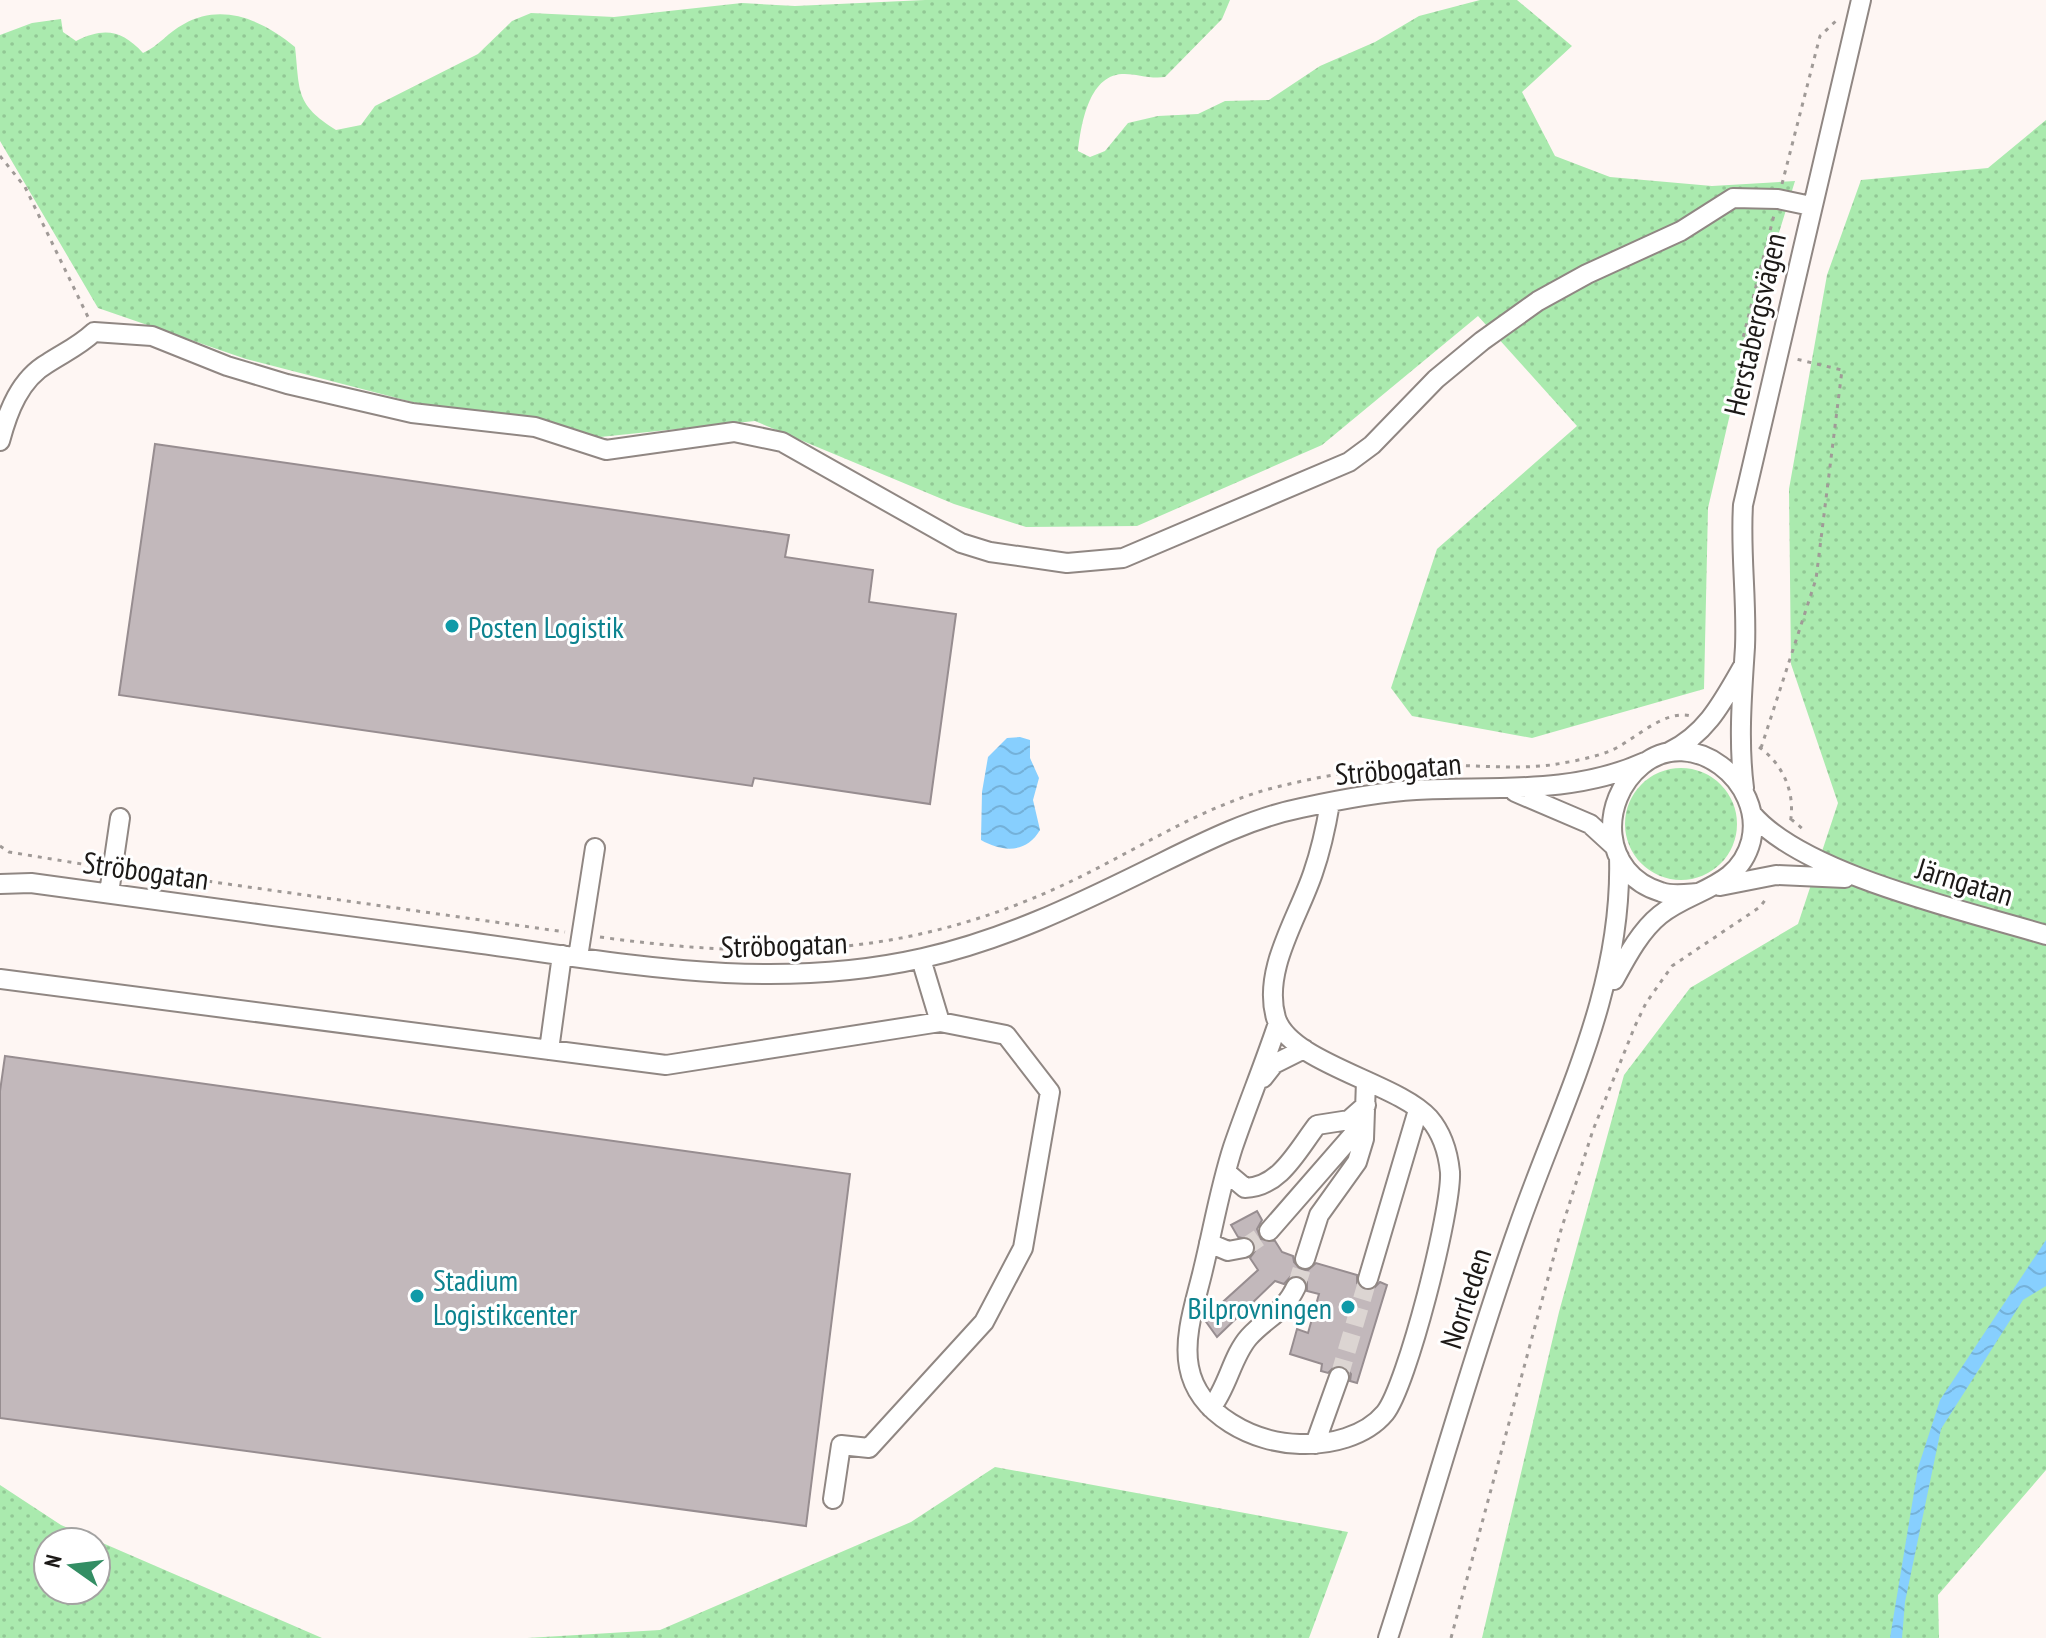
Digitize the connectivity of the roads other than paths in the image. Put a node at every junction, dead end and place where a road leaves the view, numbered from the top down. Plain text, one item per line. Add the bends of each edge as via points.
1 (1861, 0) edge
2 (1811, 206) junction
3 (0, 441) edge
4 (1743, 665) junction
5 (1664, 754) junction
6 (1645, 762) junction
7 (1744, 788) junction
8 (1513, 791) junction
9 (1330, 803) junction
10 (1752, 814) junction
11 (120, 818) dead end
12 (595, 848) dead end
13 (1616, 852) junction
14 (0, 871) edge
15 (1868, 881) junction
16 (31, 883) junction
17 (0, 884) edge
18 (1705, 890) junction
19 (109, 893) junction
20 (2046, 935) edge
21 (570, 956) junction
22 (921, 959) junction
23 (0, 979) edge
24 (1601, 1003) junction
25 (940, 1022) junction
26 (1278, 1023) junction
27 (1304, 1049) junction
28 (549, 1050) junction
29 (1366, 1081) junction
30 (1256, 1086) junction
31 (1366, 1105) junction
32 (1418, 1110) junction
33 (1226, 1172) junction
34 (1269, 1231) tunnel mouth
35 (1209, 1243) junction
36 (1244, 1248) tunnel mouth
37 (1305, 1259) tunnel mouth
38 (1368, 1279) tunnel mouth
39 (1296, 1287) tunnel mouth
40 (1339, 1377) tunnel mouth
41 (1211, 1408) junction
42 (1315, 1444) junction
43 (833, 1499) dead end
44 (1390, 1638) edge

1 - 2 street, Herstabergsvägen
2 - 3 street via 1733,198 1681,231 1587,274 1527,309 1436,379 1349,462 1142,551 1101,562 1017,557 961,543 782,442 758,434 708,434 606,450 535,427 412,413 287,384 152,336 94,332 75,350 45,364 9,409
2 - 4 street, Herstabergsvägen via 1743,505
4 - 5 street via 1709,721 1685,744
4 - 7 street, Herstabergsvägen via 1739,737
5 - 6 street
5 - 7 street via 1709,758
6 - 8 street, Ströbogatan via 1603,778
6 - 13 street via 1627,778 1613,805
7 - 10 street
8 - 9 street, Ströbogatan via 1412,790
8 - 13 street, Ströbogatan via 1590,824
9 - 22 street, Ströbogatan via 1297,808 1220,834 1057,914 986,942
9 - 26 street via 1314,872 1277,968 1271,996
10 - 15 street, Järngatan via 1785,843
10 - 18 street via 1746,853 1729,877
11 - 19 street
12 - 21 street via 582,935
13 - 18 street via 1636,879 1659,892
13 - 24 street via 1617,930
14 - 16 street, Ströbogatan
15 - 18 street, Järngatan via 1776,875
15 - 20 street, Järngatan
16 - 17 street, Ströbogatan
16 - 19 street, Ströbogatan
18 - 24 street via 1674,904 1647,928
19 - 21 street, Ströbogatan
21 - 22 street, Ströbogatan via 710,975 840,973
21 - 28 street
22 - 25 street
23 - 28 street
24 - 44 street, Norrleden via 1517,1229
25 - 28 street via 666,1065
25 - 43 street via 1006,1035 1050,1092 1023,1248 984,1322 869,1448 841,1445
26 - 27 street
26 - 30 street
27 - 29 street
27 - 30 street via 1274,1064
29 - 31 street
29 - 32 street
30 - 33 street
31 - 33 street via 1349,1120 1317,1125 1276,1178 1262,1187 1245,1188
31 - 34 street via 1358,1129
31 - 37 street via 1357,1162 1319,1215
32 - 38 street
32 - 42 street via 1446,1143 1450,1174 1445,1225 1401,1382 1384,1414 1350,1437
33 - 35 street
35 - 36 street via 1228,1251
35 - 41 street via 1189,1329 1189,1367
39 - 41 street via 1286,1307 1249,1337
40 - 42 street
41 - 42 street via 1220,1418 1257,1435

